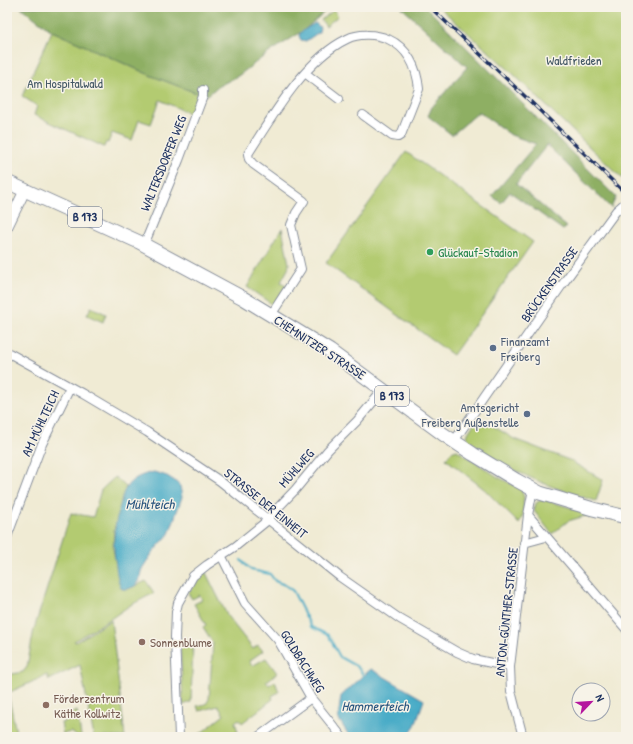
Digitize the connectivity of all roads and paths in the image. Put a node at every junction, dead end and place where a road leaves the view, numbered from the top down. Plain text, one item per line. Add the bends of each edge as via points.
1 (305, 73) junction
2 (203, 90) dead end
3 (339, 99) dead end
4 (363, 115) dead end
5 (7, 182) edge
6 (25, 190) junction
7 (623, 204) edge
8 (7, 227) edge
9 (144, 245) junction
10 (271, 315) junction
11 (7, 352) edge
12 (70, 387) junction
13 (383, 390) junction
14 (454, 441) junction
15 (533, 489) junction
16 (528, 515) junction
17 (626, 517) edge
18 (268, 520) junction
19 (7, 537) edge
20 (546, 537) junction
21 (524, 543) junction
22 (221, 555) junction
23 (626, 629) edge
24 (510, 667) junction
25 (311, 698) junction
26 (179, 737) edge
27 (258, 737) edge
28 (342, 737) edge
29 (523, 737) edge

1 - 3 street
1 - 4 street via 347,38 357,35 383,37 402,47 414,68 419,89 401,135 392,136
1 - 10 street via 284,99 248,154 253,164 304,200 291,225 301,269
2 - 9 street, WALTERSDORFER WEG via 187,139
5 - 6 main road, CHEMNITZER STRASSE / B 173
6 - 8 street
6 - 9 main road, CHEMNITZER STRASSE / B 173
7 - 14 street, BRÜCKENSTRASSE via 562,285
9 - 10 main road, CHEMNITZER STRASSE / B 173
10 - 13 main road, CHEMNITZER STRASSE / B 173 via 330,351
11 - 12 street, STRASSE DER EINHEIT
12 - 18 street, STRASSE DER EINHEIT via 220,481
12 - 19 street, AM MÜHLTEICH via 42,444
13 - 14 main road, CHEMNITZER STRASSE / B 173
13 - 18 street, MÜHLWEG
14 - 15 main road, CHEMNITZER STRASSE / B 173 via 501,472
15 - 16 street, ANTON-GÜNTHER-STRASSE
15 - 17 main road, CHEMNITZER STRASSE / B 173
16 - 20 street
16 - 21 street, ANTON-GÜNTHER-STRASSE
18 - 22 street, MÜHLWEG
18 - 24 street, STRASSE DER EINHEIT via 356,590 412,627 473,659
20 - 21 street
20 - 23 street
21 - 24 street, ANTON-GÜNTHER-STRASSE
22 - 25 street, GOLDBACHWEG via 245,603 278,640
22 - 26 street, MÜHLWEG via 193,576 178,603 175,638
24 - 29 street, ANTON-GÜNTHER-STRASSE via 511,692
25 - 27 street
25 - 28 street, GOLDBACHWEG

